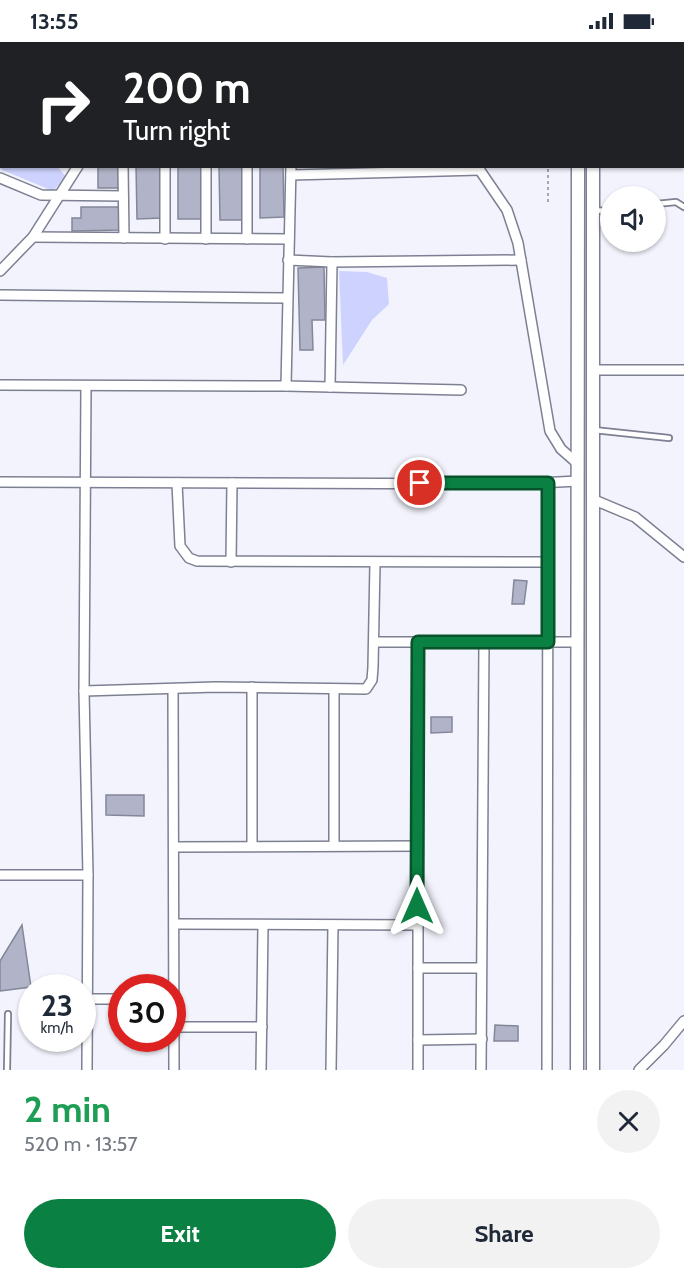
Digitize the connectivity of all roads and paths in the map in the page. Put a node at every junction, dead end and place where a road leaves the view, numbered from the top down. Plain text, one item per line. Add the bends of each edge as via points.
1 (77, 168) edge
2 (123, 168) edge
3 (165, 168) edge
4 (206, 168) edge
5 (247, 168) edge
6 (479, 168) edge
7 (549, 168) edge
8 (578, 168) edge
9 (593, 168) edge
10 (291, 171) edge
11 (0, 178) edge
12 (57, 196) junction
13 (123, 196) junction
14 (548, 202) dead end
15 (666, 203) edge
16 (684, 207) edge
17 (593, 211) junction
18 (600, 211) edge
19 (33, 237) junction
20 (124, 238) junction
21 (165, 239) junction
22 (206, 239) junction
23 (247, 239) junction
24 (289, 239) junction
25 (288, 260) junction
26 (521, 260) junction
27 (332, 262) junction
28 (0, 271) edge
29 (0, 295) edge
30 (287, 298) junction
31 (592, 370) junction
32 (684, 370) edge
33 (0, 385) edge
34 (86, 386) junction
35 (286, 386) junction
36 (330, 387) junction
37 (461, 390) dead end
38 (592, 430) junction
39 (669, 438) dead end
40 (578, 464) junction
41 (578, 481) junction
42 (0, 482) edge
43 (86, 482) junction
44 (177, 483) junction
45 (232, 483) junction
46 (548, 483) junction
47 (592, 499) junction
48 (684, 557) edge
49 (231, 562) junction
50 (375, 562) junction
51 (549, 562) junction
52 (374, 642) junction
53 (418, 642) junction
54 (484, 642) junction
55 (548, 642) junction
56 (578, 642) junction
57 (252, 687) junction
58 (334, 689) junction
59 (173, 690) junction
60 (84, 691) junction
61 (334, 845) junction
62 (252, 846) junction
63 (417, 846) junction
64 (174, 847) junction
65 (0, 875) edge
66 (88, 875) junction
67 (174, 924) junction
68 (263, 925) junction
69 (333, 925) junction
70 (417, 925) junction
71 (418, 968) junction
72 (481, 968) junction
73 (87, 974) edge
74 (173, 974) edge
75 (8, 1014) dead end
76 (684, 1021) edge
77 (186, 1027) edge
78 (262, 1027) junction
79 (482, 1038) junction
80 (418, 1040) junction
81 (87, 1052) edge
82 (174, 1052) edge
83 (7, 1070) edge
84 (87, 1070) edge
85 (174, 1070) edge
86 (261, 1070) edge
87 (331, 1070) edge
88 (418, 1070) edge
89 (481, 1070) edge
90 (547, 1070) edge
91 (577, 1070) edge
92 (593, 1070) edge
93 (639, 1070) edge

1 - 12 street
2 - 13 street
3 - 21 street
4 - 22 street
5 - 23 street
6 - 10 street
6 - 26 street via 507,210
7 - 14 path
8 - 40 street
9 - 17 street
10 - 24 street
11 - 12 street via 30,192
12 - 13 street
12 - 19 street
13 - 20 street
15 - 16 lane via 676,202
17 - 18 lane
17 - 31 street
19 - 20 street
19 - 28 street
20 - 21 street
21 - 22 street
22 - 23 street
23 - 24 street
24 - 25 street
25 - 27 street
25 - 30 street
26 - 27 street
26 - 40 street via 550,431 561,449
27 - 36 street
29 - 30 street
30 - 35 street
31 - 32 street
31 - 38 street
33 - 34 street
34 - 35 street
34 - 43 street
35 - 36 street
36 - 37 street
38 - 39 lane
38 - 47 street
40 - 41 street
41 - 46 street
41 - 56 street
42 - 43 street
43 - 44 street
43 - 60 street
44 - 45 street
44 - 49 street via 183,552 197,561
45 - 46 street
45 - 49 street
46 - 51 street
47 - 48 street via 635,517
47 - 92 street
49 - 50 street
50 - 51 street
50 - 52 street
51 - 55 street
52 - 53 street
52 - 58 street via 369,686 358,690
53 - 54 street
53 - 63 street
54 - 55 street
54 - 72 street
55 - 56 street
55 - 90 street
56 - 91 street
57 - 58 street
57 - 59 street
57 - 62 street
58 - 61 street
59 - 60 street
59 - 64 street
60 - 66 street
61 - 62 street
61 - 63 street
62 - 64 street
63 - 70 street
64 - 67 street
65 - 66 street
66 - 73 street
67 - 68 street
67 - 74 street
68 - 69 street
68 - 78 street
69 - 70 street
69 - 87 street
70 - 71 street
71 - 72 street
71 - 80 street
72 - 79 street
75 - 83 lane
76 - 93 street
77 - 78 street
78 - 86 street
79 - 80 street
79 - 89 street
80 - 88 street
81 - 84 street
82 - 85 street

